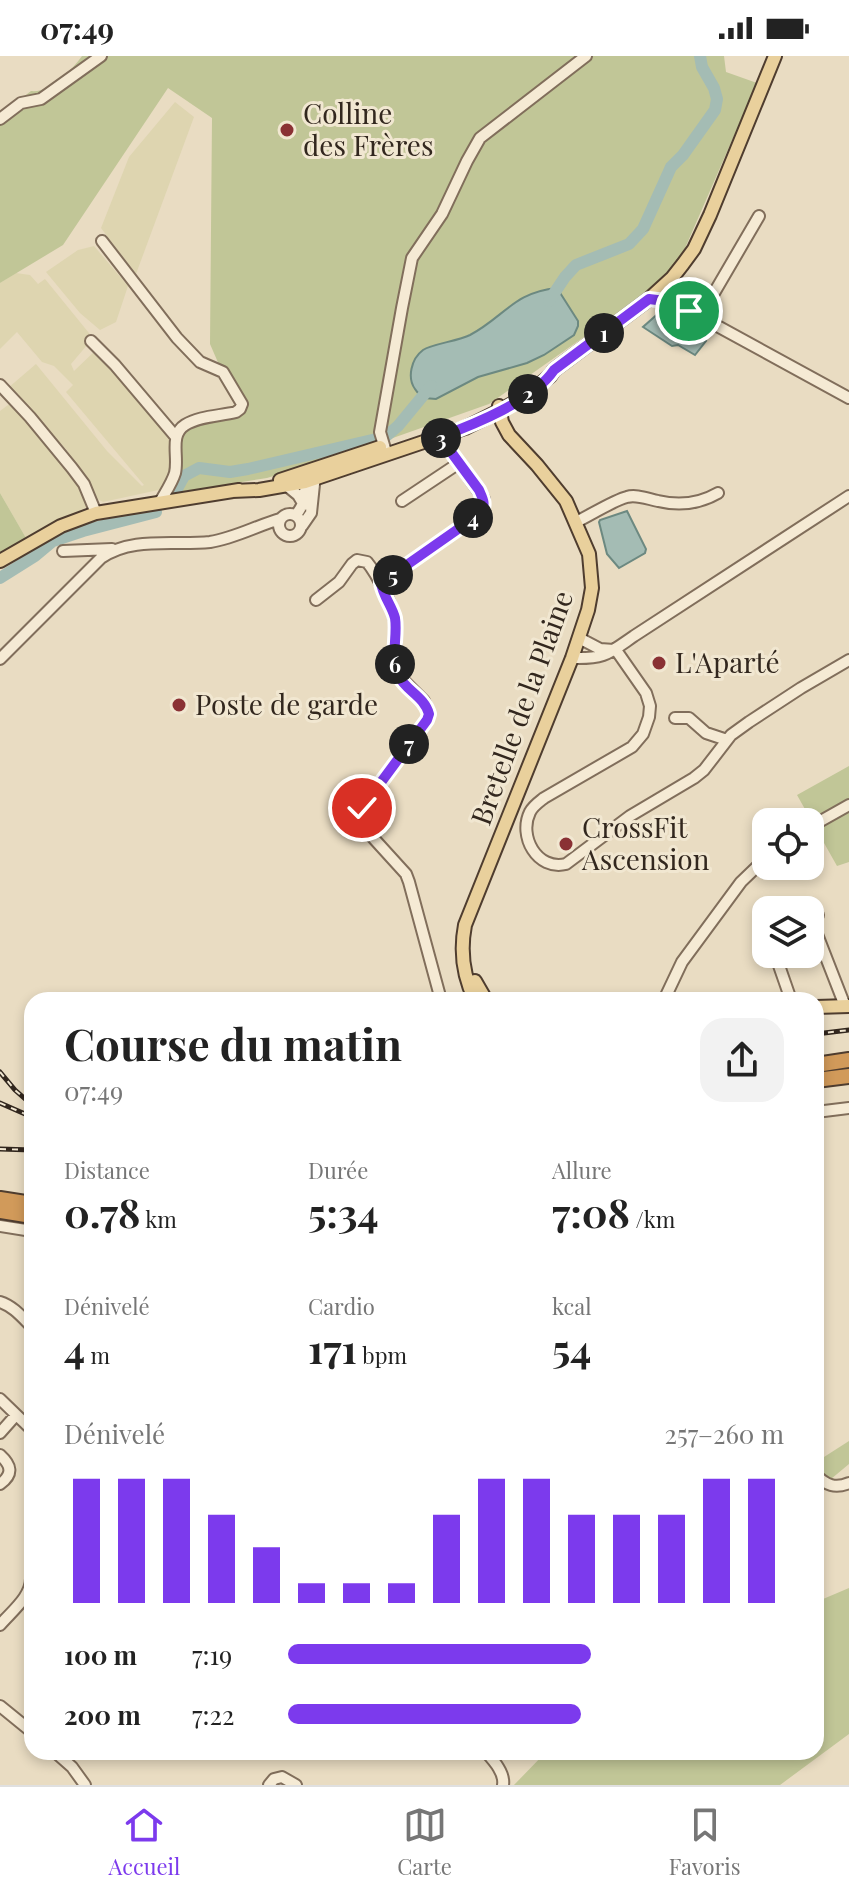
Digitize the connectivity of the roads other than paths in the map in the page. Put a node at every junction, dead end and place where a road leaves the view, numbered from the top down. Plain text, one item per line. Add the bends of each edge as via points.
1 (101, 56) edge
2 (586, 56) edge
3 (775, 56) edge
4 (0, 119) edge
5 (759, 216) dead end
6 (102, 241) dead end
7 (672, 278) junction
8 (649, 299) junction
9 (677, 304) junction
10 (700, 317) junction
11 (91, 341) dead end
12 (0, 385) edge
13 (848, 397) edge
14 (500, 408) junction
15 (439, 433) junction
16 (176, 437) junction
17 (383, 444) junction
18 (459, 463) junction
19 (309, 476) junction
20 (287, 486) junction
21 (232, 491) junction
22 (718, 493) dead end
23 (849, 496) edge
24 (402, 501) dead end
25 (160, 502) junction
26 (304, 505) junction
27 (96, 513) junction
28 (296, 515) junction
29 (280, 519) junction
30 (576, 522) junction
31 (302, 526) junction
32 (114, 549) junction
33 (63, 551) dead end
34 (0, 561) edge
35 (381, 583) junction
36 (316, 600) dead end
37 (579, 638) junction
38 (616, 650) junction
39 (572, 658) junction
40 (0, 659) edge
41 (849, 660) edge
42 (675, 718) dead end
43 (727, 740) junction
44 (849, 805) edge
45 (824, 819) edge
46 (752, 871) edge
47 (472, 911) junction
48 (824, 951) edge
49 (780, 968) edge
50 (439, 992) edge
51 (471, 992) edge
52 (481, 992) edge
53 (668, 992) edge
54 (788, 992) edge
55 (847, 1006) edge
56 (824, 1007) edge
57 (849, 1063) edge
58 (824, 1067) edge
59 (849, 1076) edge
60 (824, 1081) edge
61 (824, 1082) edge
62 (849, 1082) edge
63 (849, 1108) edge
64 (824, 1111) edge
65 (0, 1199) edge
66 (24, 1203) edge
67 (0, 1211) edge
68 (24, 1215) edge
69 (0, 1226) edge
70 (24, 1230) edge
71 (0, 1302) edge
72 (24, 1319) edge
73 (0, 1399) edge
74 (16, 1415) junction
75 (24, 1422) edge
76 (0, 1433) edge
77 (0, 1455) edge
78 (824, 1483) edge
79 (849, 1483) edge
80 (0, 1484) edge
81 (24, 1598) edge
82 (0, 1625) edge
83 (0, 1706) edge
84 (24, 1726) edge
85 (64, 1760) edge
86 (493, 1760) edge
87 (85, 1785) edge
88 (269, 1785) edge
89 (296, 1785) edge
90 (503, 1785) edge

1 - 4 street via 41,99 21,103
2 - 17 street via 480,138 442,214 412,258
3 - 7 main road via 702,233
5 - 10 street
6 - 16 street via 177,338 200,362 223,372 241,400 236,412 186,424
7 - 8 main road
7 - 9 street
8 - 9 street
8 - 14 main road via 526,396
9 - 10 street
10 - 13 street
11 - 16 street
12 - 27 street via 84,484
14 - 15 main road via 465,428
14 - 30 main road, Bretelle de la Plaine via 509,435 566,501
15 - 17 main road
15 - 18 street
16 - 25 street via 174,477
17 - 19 main road
18 - 24 street
18 - 35 street via 484,499 481,513
19 - 20 main road
19 - 21 main road
19 - 26 street
19 - 31 street via 311,513
20 - 21 main road
20 - 26 street
21 - 25 main road
22 - 30 street via 683,504 627,497
23 - 38 street
25 - 27 main road
26 - 28 street
27 - 34 main road via 61,526
28 - 29 street
28 - 31 street
29 - 31 street via 279,529 286,536 297,535
29 - 32 street via 236,537
30 - 37 main road, Bretelle de la Plaine via 589,554 592,588
32 - 33 street
32 - 40 street
35 - 36 street via 367,562 357,560
35 - 50 street via 395,619 397,674 424,701 429,714 362,808 361,820 406,874
37 - 38 street
37 - 39 main road, Bretelle de la Plaine
38 - 39 street via 597,659
38 - 43 street via 646,693 650,706 643,734 632,747 534,806 526,832 541,860 566,864 630,816 694,778
39 - 47 main road, Bretelle de la Plaine
41 - 43 street
42 - 43 street via 689,718 706,733
44 - 45 street
46 - 53 street via 682,962
47 - 51 main road, Bretelle de la Plaine via 462,954
47 - 52 main road, Bretelle de la Plaine via 469,952
48 - 55 street
49 - 54 street
55 - 56 main road
57 - 58 highway
59 - 60 highway
61 - 62 highway
63 - 64 street
65 - 66 highway
67 - 68 highway
69 - 70 street
71 - 72 street
73 - 74 street
74 - 75 street
74 - 76 street
77 - 80 street via 9,1467
78 - 79 street
81 - 82 street
83 - 84 street
85 - 87 street
86 - 90 street
88 - 89 street via 282,1777

